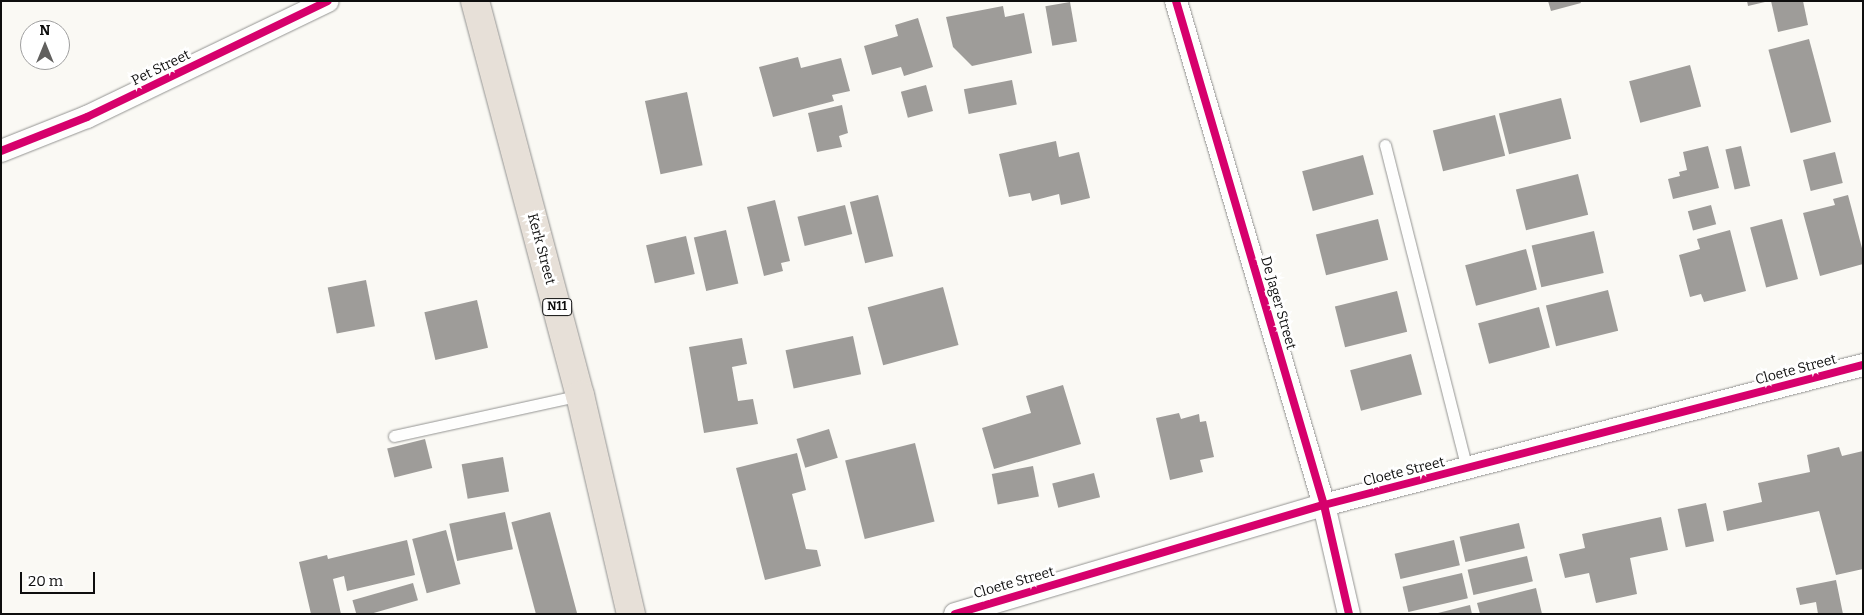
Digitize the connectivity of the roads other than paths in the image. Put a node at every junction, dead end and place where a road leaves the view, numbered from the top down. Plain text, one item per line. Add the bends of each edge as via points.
1 (328, 1) edge
2 (475, 1) edge
3 (1176, 1) edge
4 (1385, 145) dead end
5 (1, 152) edge
6 (1863, 366) edge
7 (580, 395) junction
8 (394, 436) dead end
9 (1467, 469) junction
10 (1324, 505) junction
11 (631, 614) edge
12 (955, 614) edge
13 (1349, 614) edge

1 - 5 street, Pet Street via 87,117
2 - 7 highway, Kerk Street / N11
3 - 10 street, De Jager Street
4 - 9 lane
6 - 9 street, Cloete Street
7 - 8 lane
7 - 11 highway, Kerk Street / N11
9 - 10 street, Cloete Street
10 - 12 street, Cloete Street
10 - 13 street, De Jager Street

